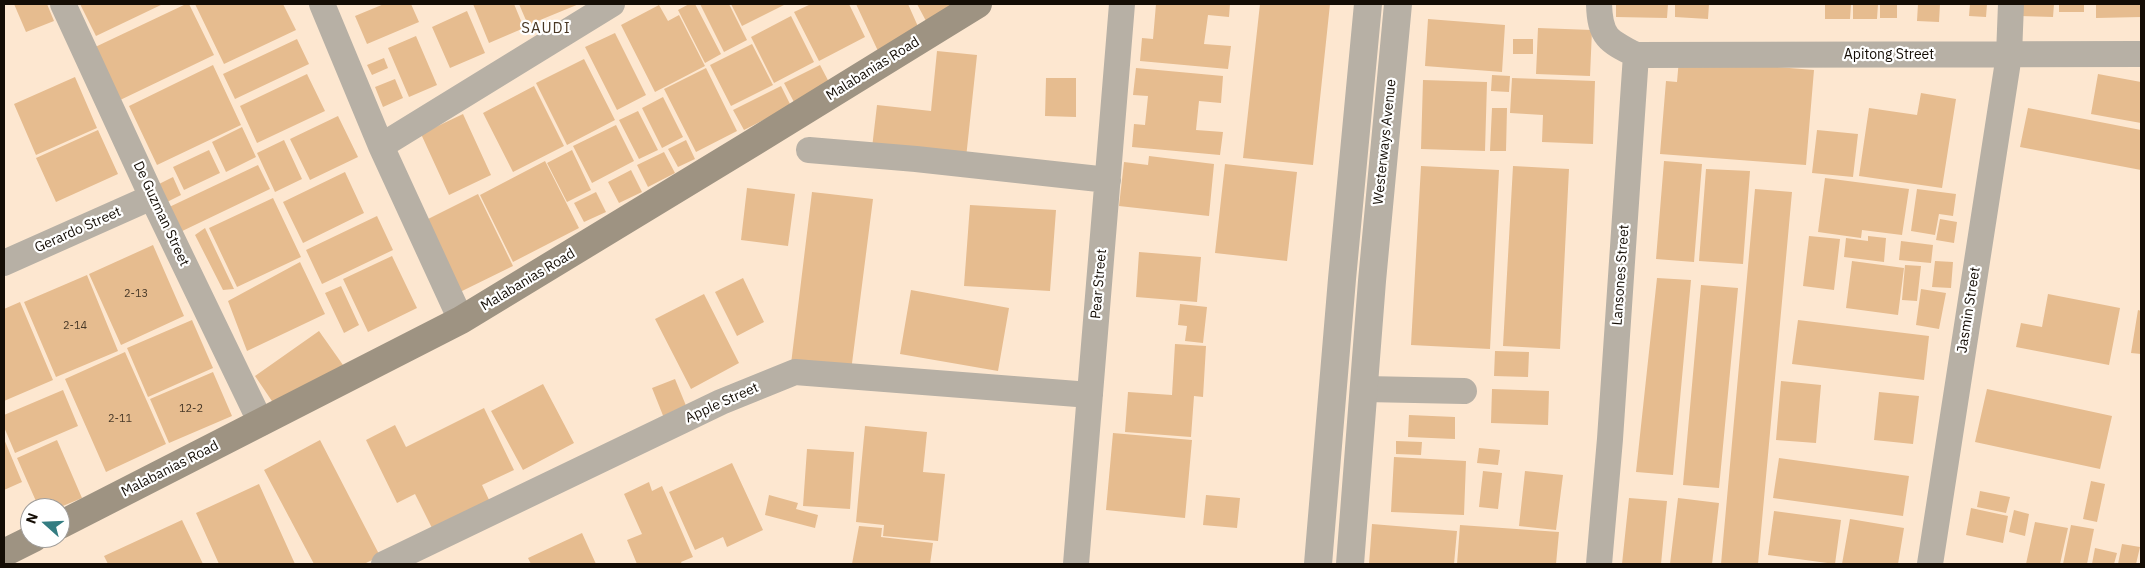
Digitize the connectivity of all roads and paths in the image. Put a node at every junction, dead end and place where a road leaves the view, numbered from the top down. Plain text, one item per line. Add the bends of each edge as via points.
1 (63, 4) edge
2 (322, 4) edge
3 (612, 4) edge
4 (978, 4) edge
5 (1122, 4) edge
6 (1368, 4) edge
7 (1398, 4) edge
8 (1599, 4) edge
9 (2010, 4) edge
10 (2141, 54) edge
11 (1636, 55) junction
12 (2009, 55) junction
13 (381, 146) junction
14 (809, 150) dead end
15 (1108, 180) junction
16 (152, 197) junction
17 (4, 263) edge
18 (1342, 279) junction
19 (1372, 281) junction
20 (461, 320) junction
21 (1365, 389) junction
22 (1464, 391) dead end
23 (1090, 395) junction
24 (261, 423) junction
25 (1325, 485) junction
26 (1356, 488) junction
27 (70, 520) edge
28 (20, 545) edge
29 (4, 553) edge
30 (384, 564) edge
31 (1076, 564) edge
32 (1318, 564) edge
33 (1350, 564) edge
34 (1599, 564) edge
35 (1930, 564) edge

1 - 16 street, De Guzman Street
2 - 13 street
3 - 13 street
4 - 20 main road, Malabanias Road
5 - 15 street, Pear Street
6 - 18 street
7 - 19 street, Westerways Avenue
8 - 11 street via 1599,19 1604,33 1613,44
9 - 12 street, Jasmin Street
10 - 12 street, Apitong Street
11 - 12 street, Apitong Street
11 - 34 street, Lansones Street
12 - 35 street, Jasmin Street
13 - 20 street
14 - 15 street
15 - 23 street, Pear Street
16 - 17 street, Gerardo Street
16 - 24 street, De Guzman Street
18 - 19 street
18 - 25 street
19 - 21 street, Westerways Avenue
20 - 24 main road, Malabanias Road
21 - 22 street
21 - 26 street, Westerways Avenue
23 - 30 street, Apple Street via 796,372 721,402
23 - 31 street, Pear Street
24 - 27 main road, Malabanias Road
25 - 26 street
25 - 32 street
26 - 33 street, Westerways Avenue
28 - 29 main road

